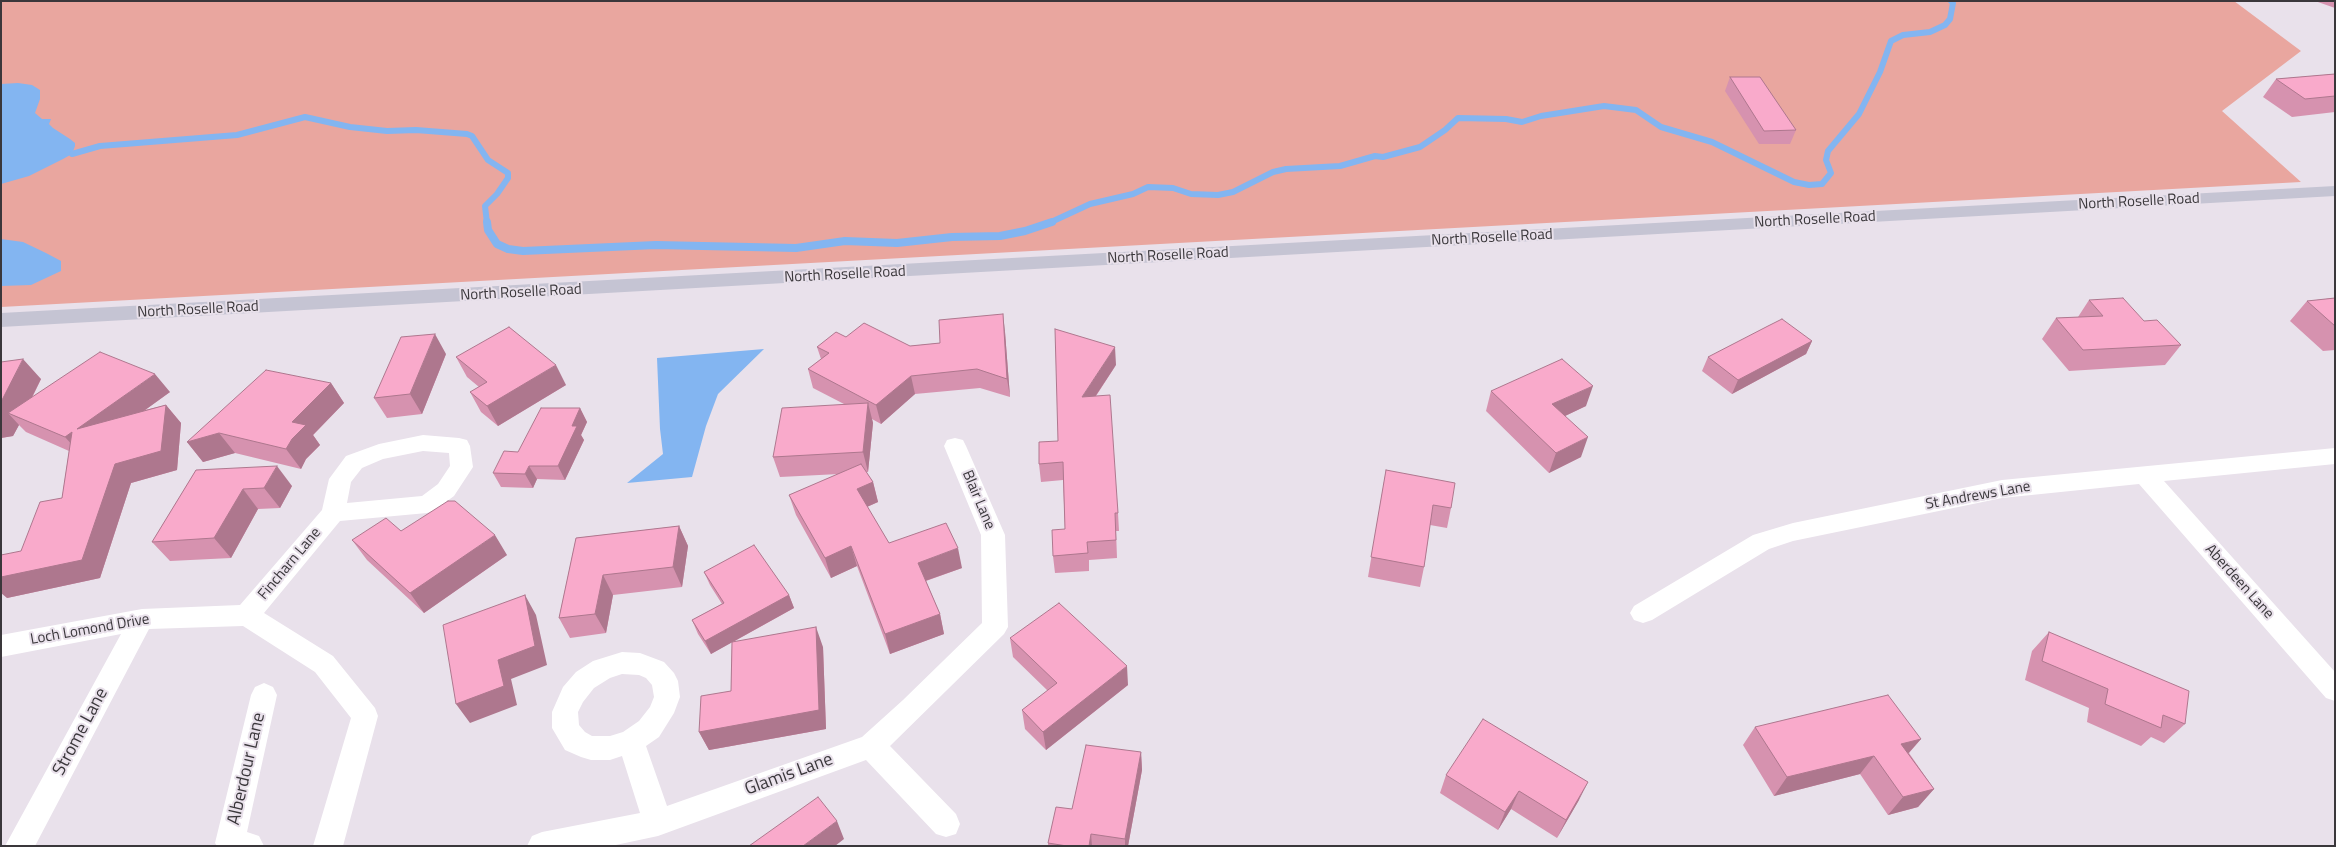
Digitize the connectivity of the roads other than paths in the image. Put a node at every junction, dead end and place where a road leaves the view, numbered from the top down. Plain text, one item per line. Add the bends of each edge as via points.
1 (2335, 191) edge
2 (1, 320) edge
3 (955, 446) dead end
4 (2335, 456) edge
5 (2144, 474) junction
6 (333, 513) junction
7 (1643, 613) dead end
8 (247, 615) junction
9 (142, 618) junction
10 (995, 627) joint
11 (1, 646) edge
12 (2335, 690) edge
13 (264, 695) dead end
14 (630, 741) dead end
15 (871, 746) junction
16 (658, 823) junction
17 (946, 824) dead end
18 (234, 845) edge
19 (20, 846) edge
20 (328, 846) edge
21 (542, 846) edge

1 - 2 main road, North Roselle Road
3 - 10 street, Blair Lane via 992,535
4 - 5 street, St Andrews Lane
5 - 7 street, St Andrews Lane via 2002,489 1780,536 1761,542
5 - 12 street, Aberdeen Lane
6 - 6 street, Fincharn Lane via 427,504 446,490 462,467 459,446 423,443 379,452 354,462 340,479
6 - 8 street, Fincharn Lane
8 - 9 street, Loch Lomond Drive
8 - 20 street via 324,664 365,716
9 - 11 street, Loch Lomond Drive
9 - 19 street, Strome Lane
10 - 15 street, Glamis Lane
13 - 18 street, Alberdour Lane
14 - 16 street
15 - 16 street, Glamis Lane
15 - 17 street
16 - 21 street, Glamis Lane

